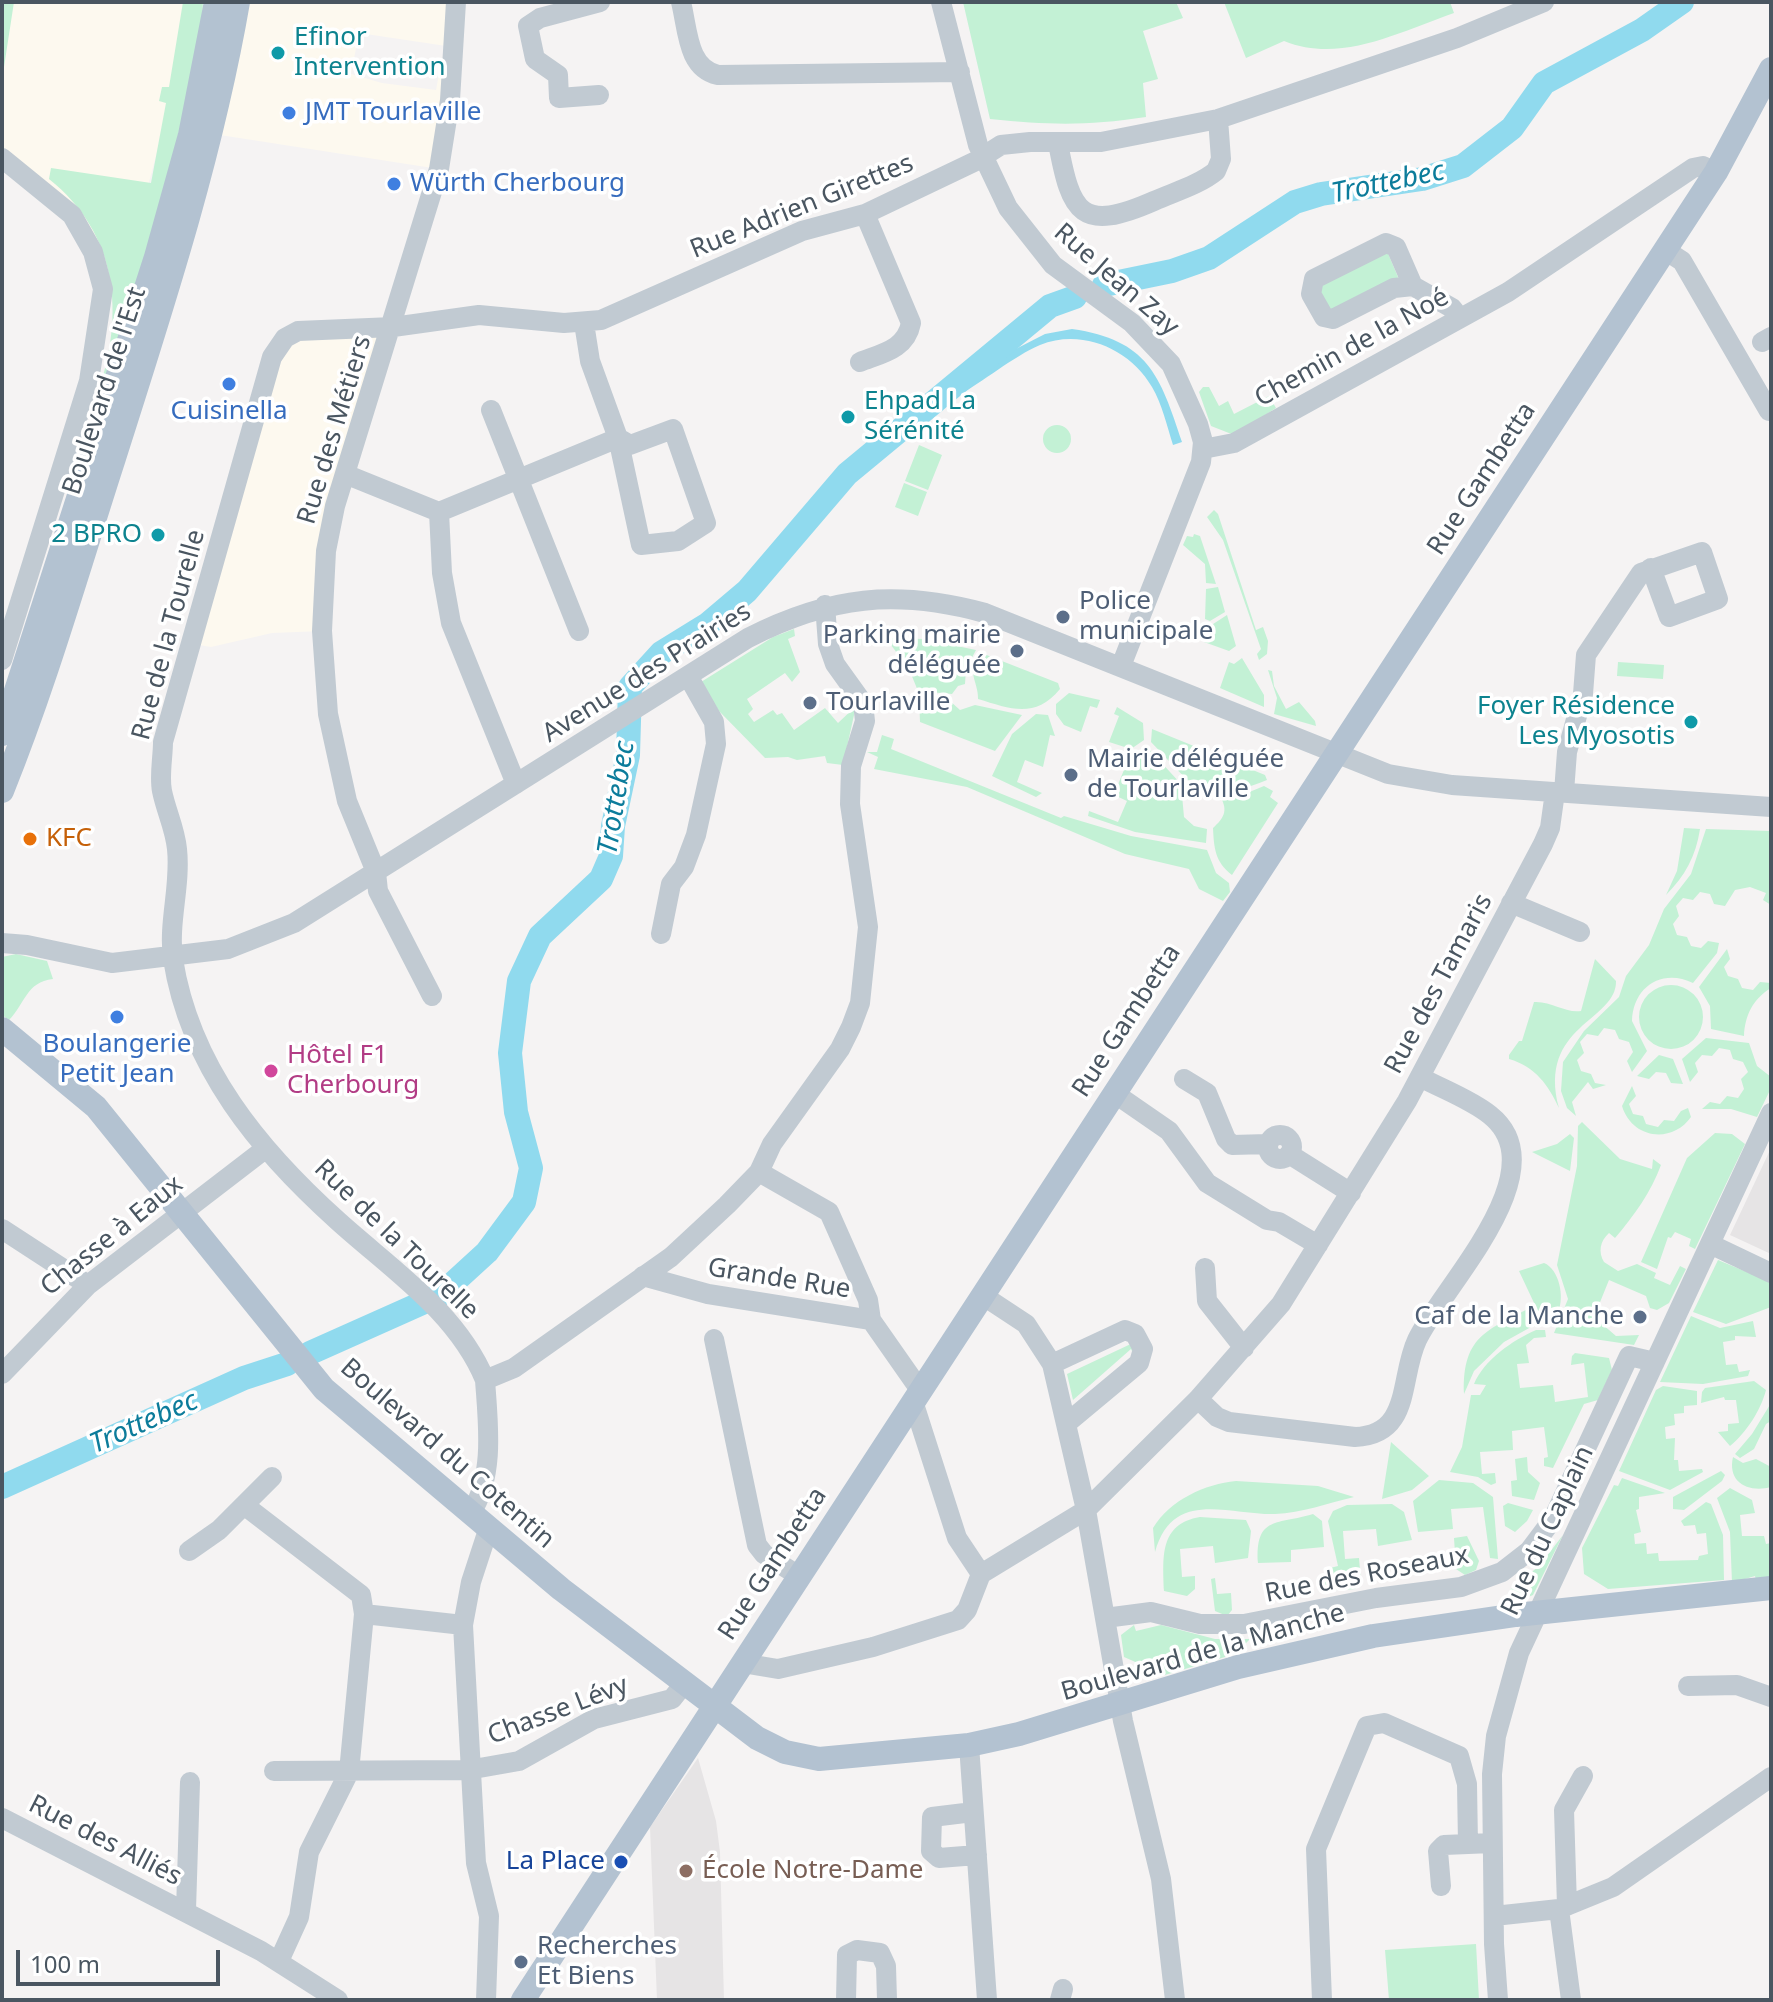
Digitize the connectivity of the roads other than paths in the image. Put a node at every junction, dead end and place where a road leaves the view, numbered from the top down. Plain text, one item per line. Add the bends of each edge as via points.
1 (216, 2) edge
2 (238, 2) edge
3 (456, 2) edge
4 (600, 2) edge
5 (681, 2) edge
6 (941, 2) edge
7 (1544, 2) edge
8 (1771, 69) edge
9 (960, 72) junction
10 (599, 95) dead end
11 (1218, 119) junction
12 (1058, 143) junction
13 (984, 154) junction
14 (2, 158) edge
15 (1716, 172) junction
16 (865, 214) junction
17 (1665, 250) junction
18 (1413, 286) junction
19 (1460, 318) junction
20 (584, 323) junction
21 (393, 327) junction
22 (860, 362) dead end
23 (491, 410) dead end
24 (1771, 410) edge
25 (618, 438) junction
26 (1203, 449) junction
27 (345, 474) junction
28 (519, 478) junction
29 (439, 512) junction
30 (1651, 568) dead end
31 (825, 605) junction
32 (579, 631) dead end
33 (2, 660) edge
34 (1121, 666) junction
35 (688, 676) junction
36 (2, 734) edge
37 (1336, 753) junction
38 (516, 784) junction
39 (2, 791) edge
40 (1560, 792) junction
41 (1771, 807) edge
42 (376, 872) junction
43 (1511, 903) junction
44 (1580, 932) dead end
45 (661, 934) dead end
46 (4, 944) edge
47 (173, 957) junction
48 (432, 996) dead end
49 (2, 1029) edge
50 (2, 1048) edge
51 (1420, 1077) junction
52 (1184, 1079) dead end
53 (1114, 1093) junction
54 (1771, 1113) edge
55 (115, 1135) junction
56 (265, 1149) junction
57 (759, 1172) junction
58 (1351, 1193) junction
59 (179, 1214) junction
60 (2, 1229) edge
61 (1710, 1244) junction
62 (1318, 1245) junction
63 (1205, 1268) dead end
64 (1771, 1273) edge
65 (643, 1276) junction
66 (88, 1285) junction
67 (982, 1295) junction
68 (871, 1320) junction
69 (714, 1339) dead end
70 (1244, 1348) junction
71 (1655, 1362) junction
72 (1052, 1364) junction
73 (2, 1374) edge
74 (485, 1380) junction
75 (917, 1396) junction
76 (1198, 1399) junction
77 (1067, 1423) junction
78 (272, 1477) dead end
79 (244, 1505) junction
80 (1086, 1510) junction
81 (480, 1520) junction
82 (189, 1551) dead end
83 (981, 1574) junction
84 (799, 1576) junction
85 (1771, 1588) edge
86 (1538, 1613) junction
87 (364, 1614) junction
88 (1105, 1618) junction
89 (463, 1625) junction
90 (742, 1663) junction
91 (683, 1685) junction
92 (1688, 1686) dead end
93 (1771, 1697) edge
94 (1121, 1703) junction
95 (715, 1705) junction
96 (969, 1745) junction
97 (468, 1770) junction
98 (274, 1771) dead end
99 (349, 1772) junction
100 (1583, 1776) dead end
101 (1771, 1777) edge
102 (190, 1782) dead end
103 (1467, 1784) junction
104 (1492, 1785) junction
105 (973, 1812) junction
106 (2, 1818) edge
107 (1492, 1843) junction
108 (1468, 1844) junction
109 (977, 1855) junction
110 (1441, 1886) dead end
111 (1563, 1907) junction
112 (186, 1910) junction
113 (1494, 1916) junction
114 (279, 1961) junction
115 (338, 2000) edge
116 (486, 2000) edge
117 (523, 2000) edge
118 (846, 2000) edge
119 (887, 2000) edge
120 (987, 2000) edge
121 (1175, 2000) edge
122 (1322, 2000) edge
123 (1498, 2000) edge
124 (1571, 2000) edge

1 - 36 main road, Boulevard de l'Est via 190,135 156,257
2 - 39 main road, Boulevard de l'Est via 211,135 176,264
3 - 21 street, Rue des Métiers via 448,121 439,169
4 - 10 street via 528,26 535,59 558,75 559,98
5 - 9 street via 695,63 705,72
6 - 9 street, Rue Jean Zay
7 - 11 street, Rue Adrien Girettes via 1457,38
8 - 15 main road, Rue Gambetta
9 - 13 street, Rue Jean Zay
11 - 12 street, Rue Adrien Girettes via 1101,142
11 - 12 street via 1221,159 1216,171 1119,216 1093,215 1069,195
12 - 13 street, Rue Adrien Girettes via 1001,145
13 - 16 street, Rue Adrien Girettes
13 - 26 street, Rue Jean Zay via 1008,208 1035,246 1153,342 1171,364 1186,391
14 - 33 street via 72,215 93,252 103,289 89,381
15 - 17 main road, Rue Gambetta
15 - 19 street, Chemin de la Noé via 1693,168 1508,292
16 - 20 street, Rue Adrien Girettes via 802,231 619,314
16 - 22 street via 911,323 900,346
17 - 24 street via 1682,261
17 - 37 main road, Rue Gambetta
18 - 18 street via 1396,247 1386,243 1320,274 1310,289 1322,314 1333,319 1394,288
18 - 19 street via 1456,310
19 - 26 street, Chemin de la Noé via 1234,443
20 - 21 street, Rue Adrien Girettes via 479,315
20 - 25 street via 590,361
21 - 27 street, Rue des Métiers
21 - 47 street, Rue de la Tourelle via 298,331 285,338 272,357 163,742 162,791 177,851
23 - 28 street
25 - 25 street via 630,445 673,429 706,523 678,541 641,545
25 - 28 street
26 - 34 street
27 - 29 street
27 - 42 street, Rue des Métiers via 326,551 325,685 347,801
28 - 29 street
28 - 32 street
29 - 38 street via 451,623
30 - 40 street, Rue des Tamaris via 1632,582 1586,655 1583,694
31 - 34 street, Avenue des Prairies via 938,602 985,613
31 - 35 street, Avenue des Prairies via 748,638
31 - 57 street via 828,644 835,664 863,703 865,721 851,766 850,804 868,927 863,986 840,1049 772,1144
34 - 37 street, Avenue des Prairies
35 - 38 street, Avenue des Prairies
35 - 45 street via 714,722 716,744 696,835 671,884
37 - 40 street, Avenue des Prairies via 1419,781
37 - 53 main road, Rue Gambetta
38 - 42 street, Avenue des Prairies
40 - 41 street, Avenue des Prairies
40 - 43 street, Rue des Tamaris via 1550,828
42 - 47 street, Avenue des Prairies via 258,940
42 - 48 street, Rue des Métiers via 378,891
43 - 44 street
43 - 51 street, Rue des Tamaris
46 - 47 street, Avenue des Prairies via 112,963
47 - 56 street, Rue de la Tourelle via 186,1014 210,1070
49 - 55 main road, Boulevard du Cotentin via 85,1096
50 - 55 main road, Boulevard du Cotentin
51 - 58 street, Rue des Tamaris
51 - 76 street via 1490,1115 1507,1140 1510,1171 1495,1220 1413,1348 1394,1420 1374,1434 1355,1437 1229,1422
52 - 58 street via 1207,1093 1232,1145 1268,1144 1274,1158 1289,1154
53 - 62 street via 1169,1131 1207,1183
53 - 67 main road, Rue Gambetta
54 - 61 street, Rue du Caplain
55 - 59 main road, Boulevard du Cotentin
56 - 59 street, Chasse à Eaux
56 - 74 street, Rue de la Tourelle via 441,1313 473,1351
57 - 65 street via 697,1234
57 - 68 street via 829,1212 868,1300
58 - 62 street, Rue des Tamaris
59 - 66 street, Chasse à Eaux
59 - 81 main road, Boulevard du Cotentin via 324,1389
60 - 66 street
61 - 64 street
61 - 71 street, Rue du Caplain
62 - 70 street, Rue des Tamaris via 1281,1304
63 - 70 street via 1207,1301
65 - 68 street, Grande Rue via 708,1294
65 - 74 street via 514,1368
66 - 73 street, Chasse à Eaux
67 - 72 street via 1026,1324
67 - 75 main road, Rue Gambetta
68 - 75 street, Grande Rue
69 - 84 street via 757,1545
70 - 76 street, Rue des Tamaris
71 - 86 street, Rue du Caplain
71 - 88 street, Rue des Roseaux via 1629,1356 1553,1519 1529,1551 1499,1573 1461,1587 1244,1624 1200,1624 1151,1612
72 - 77 street
72 - 77 street via 1125,1330 1135,1334 1143,1349 1139,1363
74 - 81 street via 488,1426
75 - 83 street, Grande Rue via 957,1538
75 - 84 main road, Rue Gambetta
76 - 80 street, Rue des Tamaris
77 - 80 street
78 - 79 street
79 - 82 street
79 - 87 street via 361,1595
80 - 83 street, Rue des Tamaris
80 - 88 street
81 - 89 street
81 - 91 main road, Boulevard du Cotentin
83 - 90 street via 967,1610 954,1622 778,1669
84 - 90 main road, Rue Gambetta
85 - 86 main road, Boulevard de la Manche
86 - 94 main road, Boulevard de la Manche via 1406,1629 1312,1648
86 - 104 street, Rue du Caplain via 1519,1653 1496,1736
87 - 89 street
87 - 99 street
88 - 94 street
89 - 97 street
90 - 95 main road, Rue Gambetta
91 - 95 main road, Boulevard du Cotentin
91 - 97 street, Chasse Lévy via 672,1699 594,1719 519,1761
92 - 93 street via 1737,1685
94 - 96 main road, Boulevard de la Manche
94 - 121 street via 1161,1879
95 - 96 main road, Boulevard de la Manche via 769,1745 807,1758
95 - 117 main road, Rue Gambetta
96 - 105 street
97 - 99 street, Chasse Lévy
97 - 116 street via 476,1863 489,1916
98 - 99 street, Chasse Lévy
99 - 114 street via 309,1852 299,1917
100 - 111 street via 1564,1810
101 - 111 street via 1613,1887
102 - 112 street, Rue des Alliés
103 - 104 street
103 - 108 street
103 - 122 street via 1464,1764 1451,1750 1384,1723 1373,1723 1361,1733 1316,1849
104 - 107 street, Rue du Caplain
105 - 109 street
105 - 109 street via 932,1817 931,1851 939,1858
106 - 112 street, Rue des Alliés
107 - 108 street
107 - 113 street, Rue du Caplain
108 - 110 street via 1438,1851
109 - 120 street
111 - 113 street
111 - 124 street
112 - 114 street, Rue des Alliés
113 - 123 street, Rue du Caplain
114 - 115 street, Rue des Alliés
118 - 119 street via 847,1955 869,1949 884,1959

